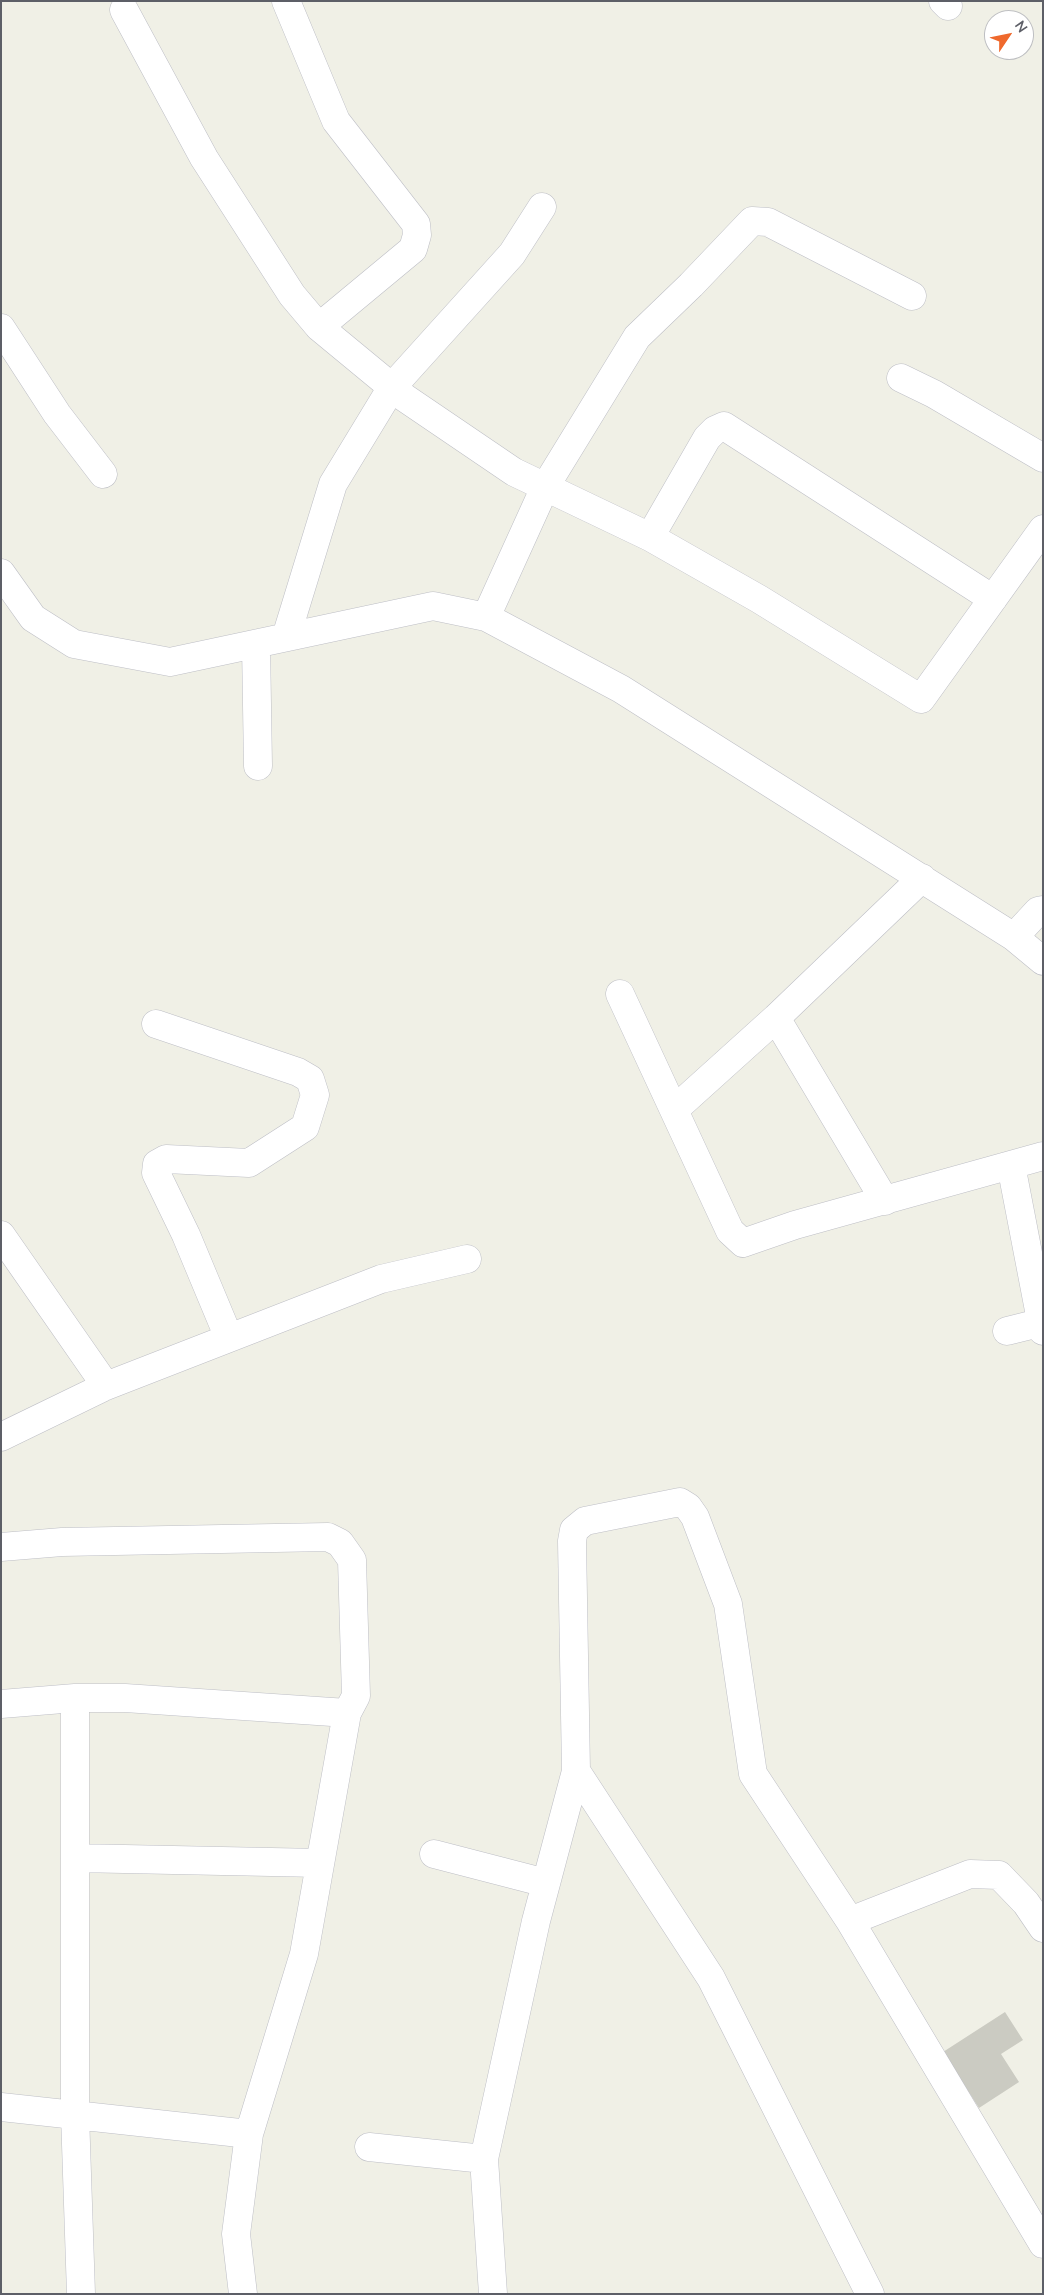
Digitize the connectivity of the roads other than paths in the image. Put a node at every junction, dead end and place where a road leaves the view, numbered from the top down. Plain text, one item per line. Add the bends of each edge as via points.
1 (286, 1) edge
2 (124, 10) dead end
3 (542, 207) dead end
4 (912, 296) dead end
5 (319, 326) junction
6 (1, 328) edge
7 (901, 378) dead end
8 (392, 387) junction
9 (1043, 458) edge
10 (103, 474) dead end
11 (545, 487) junction
12 (1043, 529) edge
13 (650, 537) junction
14 (1, 573) edge
15 (993, 598) junction
16 (486, 617) junction
17 (286, 637) junction
18 (256, 644) junction
19 (258, 766) dead end
20 (922, 878) junction
21 (1043, 910) edge
22 (1014, 937) junction
23 (1043, 961) edge
24 (620, 994) dead end
25 (776, 1018) junction
26 (156, 1024) dead end
27 (674, 1110) junction
28 (1043, 1156) edge
29 (1011, 1164) junction
30 (885, 1201) junction
31 (1, 1235) edge
32 (468, 1259) dead end
33 (1042, 1325) edge
34 (1007, 1331) dead end
35 (229, 1338) junction
36 (106, 1386) junction
37 (1, 1437) edge
38 (1, 1547) edge
39 (74, 1698) junction
40 (1, 1704) edge
41 (347, 1712) junction
42 (576, 1771) junction
43 (434, 1854) dead end
44 (75, 1858) junction
45 (320, 1863) junction
46 (546, 1884) junction
47 (850, 1921) junction
48 (1043, 1928) edge
49 (1, 2107) edge
50 (75, 2114) junction
51 (249, 2134) junction
52 (370, 2147) dead end
53 (484, 2158) junction
54 (1043, 2244) edge
55 (81, 2294) edge
56 (243, 2294) edge
57 (493, 2294) edge
58 (870, 2294) edge

1 - 5 street via 336,121 416,224 413,249
2 - 5 street via 204,158 292,295
3 - 8 street via 512,254
4 - 11 street via 768,222 752,221 637,337
5 - 8 street
6 - 10 street via 57,414
7 - 9 street
8 - 11 street via 514,472
8 - 17 street via 333,484
11 - 13 street
11 - 16 street
12 - 15 street
13 - 15 street via 759,599 921,699
13 - 15 street via 707,438 724,426
14 - 18 street via 33,618 74,644 170,662
16 - 17 street via 432,606
16 - 20 street via 621,689
17 - 18 street
18 - 19 street
20 - 22 street
20 - 25 street
21 - 22 street via 1038,911
22 - 23 street
24 - 27 street
25 - 27 street
25 - 30 street
26 - 35 street via 298,1072 310,1079 316,1095 305,1128 249,1163 166,1159 157,1164 156,1173
27 - 30 street via 730,1231 743,1243 795,1225
28 - 29 street
29 - 30 street
29 - 33 street
31 - 36 street
32 - 35 street via 381,1279
33 - 34 street
35 - 36 street
36 - 37 street
38 - 41 street via 62,1542 328,1537 340,1543 352,1560 356,1696
39 - 40 street
39 - 41 street via 125,1698
39 - 44 street
41 - 45 street
42 - 46 street
42 - 47 street via 574,1530 585,1521 680,1502 694,1517 728,1604 753,1774
42 - 58 street via 711,1978
43 - 46 street
44 - 45 street
44 - 50 street
45 - 51 street via 304,1954
46 - 53 street
47 - 48 street via 970,1874 999,1875
47 - 54 street
49 - 50 street
50 - 51 street
50 - 55 street
51 - 56 street via 236,2234
52 - 53 street
53 - 57 street

